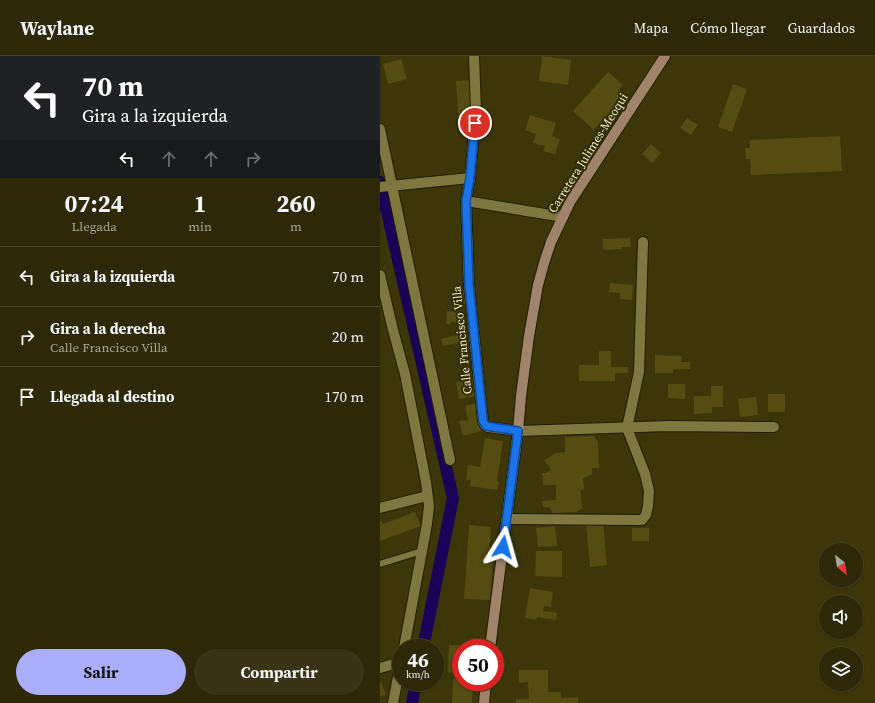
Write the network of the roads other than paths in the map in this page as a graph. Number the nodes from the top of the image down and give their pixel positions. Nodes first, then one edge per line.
1 (474, 56) edge
2 (664, 56) edge
3 (380, 129) edge
4 (470, 178) junction
5 (392, 186) junction
6 (380, 188) edge
7 (466, 201) junction
8 (563, 217) junction
9 (643, 242) dead end
10 (380, 275) edge
11 (774, 427) dead end
12 (627, 428) junction
13 (518, 431) junction
14 (450, 460) dead end
15 (427, 496) junction
16 (380, 508) edge
17 (507, 519) junction
18 (422, 551) junction
19 (380, 564) edge
20 (406, 639) edge
21 (491, 639) edge
22 (392, 665) edge
23 (380, 668) edge
24 (395, 691) edge
25 (485, 691) edge
26 (393, 703) edge
27 (484, 703) edge

1 - 4 street, Calle Francisco Villa
2 - 8 main road, Carretera Julimes-Meoqui
3 - 5 street
4 - 5 street
4 - 7 street, Calle Francisco Villa
5 - 6 street
5 - 14 street
7 - 8 street
7 - 13 street, Calle Francisco Villa
8 - 13 main road, Carretera Julimes-Meoqui
9 - 12 street
10 - 15 street
11 - 12 street
12 - 13 street
12 - 17 street
13 - 17 main road, Carretera Julimes-Meoqui
15 - 16 street
15 - 18 street
17 - 21 main road, Carretera Julimes-Meoqui
18 - 19 lane
18 - 20 street
22 - 23 street
24 - 26 street
25 - 27 main road

